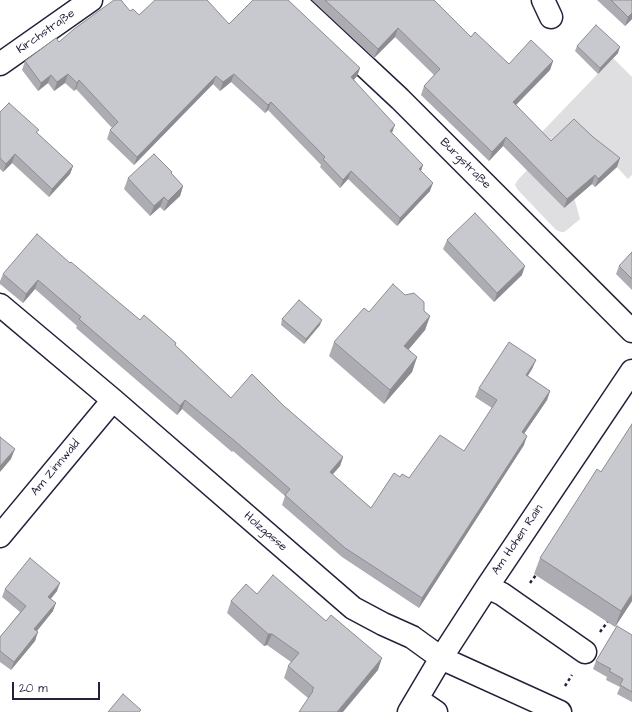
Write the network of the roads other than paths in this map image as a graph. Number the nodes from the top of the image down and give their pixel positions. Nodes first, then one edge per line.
1 (91, 0) edge
2 (294, 0) edge
3 (0, 64) edge
4 (0, 305) edge
5 (632, 331) edge
6 (632, 371) edge
7 (113, 400) junction
8 (0, 536) edge
9 (487, 587) junction
10 (585, 652) dead end
11 (441, 658) junction
12 (413, 706) edge
13 (436, 712) edge
14 (560, 712) edge

1 - 3 street, Kirchstraße
2 - 5 street, Burgstraße
4 - 7 street, Holzgasse
6 - 9 street, Am Hohen Rain
7 - 8 street, Am Zinnwald
7 - 11 street, Holzgasse
9 - 10 street
9 - 11 street, Am Hohen Rain
11 - 12 street, Am Hohen Rain
11 - 14 street, Holzgasse
12 - 13 street

